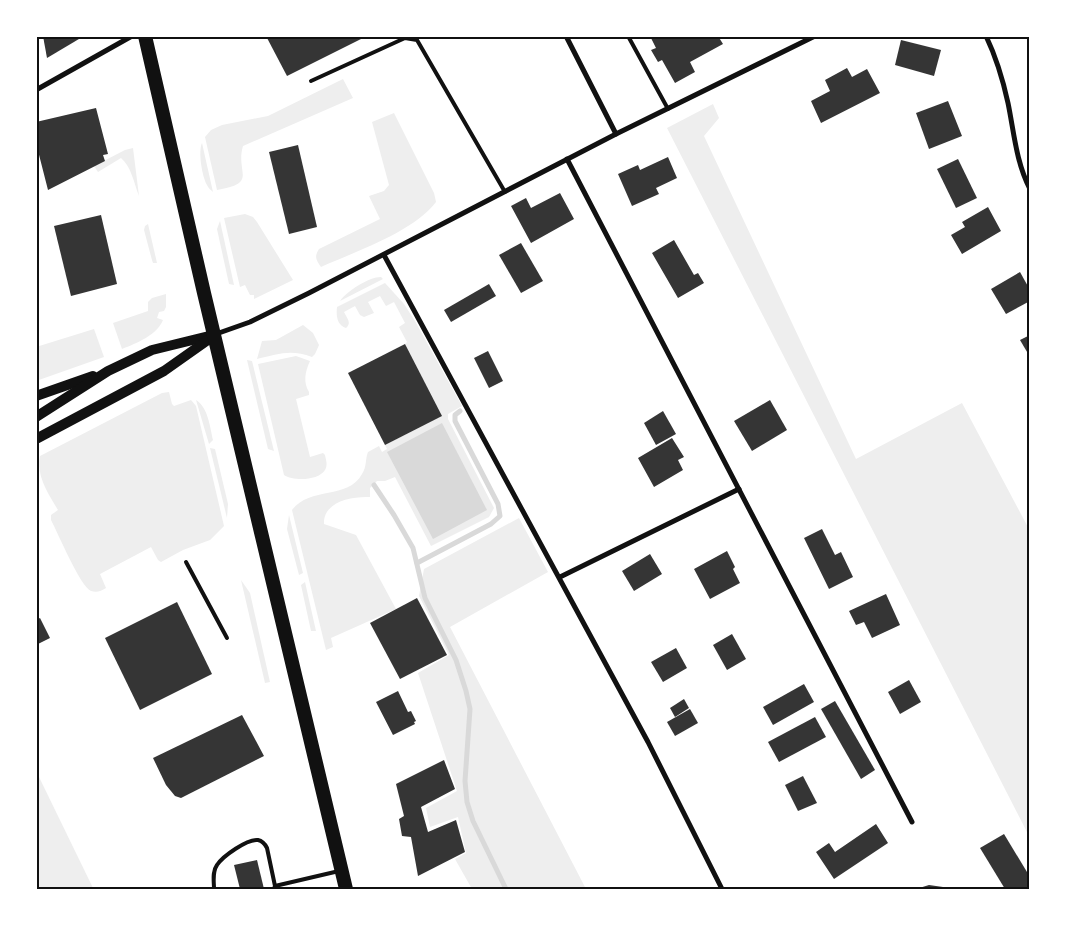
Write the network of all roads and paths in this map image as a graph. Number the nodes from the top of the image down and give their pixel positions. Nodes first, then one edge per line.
1 (132, 36) edge
2 (145, 36) edge
3 (566, 36) edge
4 (628, 36) edge
5 (815, 36) edge
6 (986, 36) edge
7 (311, 81) dead end
8 (36, 90) edge
9 (668, 109) junction
10 (616, 134) junction
11 (568, 159) junction
12 (1030, 189) edge
13 (505, 192) junction
14 (384, 255) junction
15 (215, 335) junction
16 (108, 371) junction
17 (36, 396) edge
18 (36, 417) edge
19 (36, 439) edge
20 (739, 488) junction
21 (186, 562) dead end
22 (560, 577) junction
23 (227, 638) dead end
24 (912, 822) dead end
25 (341, 870) junction
26 (275, 887) edge
27 (214, 889) edge
28 (346, 889) edge
29 (722, 889) edge

1 - 8 street
2 - 15 highway
3 - 10 street
4 - 9 lane
5 - 9 street
6 - 12 street
7 - 13 lane
9 - 10 street
10 - 11 street
11 - 13 street
11 - 20 street
13 - 14 street
14 - 15 street
14 - 22 street
15 - 16 main road
15 - 19 main road
15 - 25 highway
16 - 17 main road
16 - 18 main road
20 - 22 street
20 - 24 street
21 - 23 lane
22 - 29 street
25 - 26 lane
25 - 28 highway
26 - 27 lane

